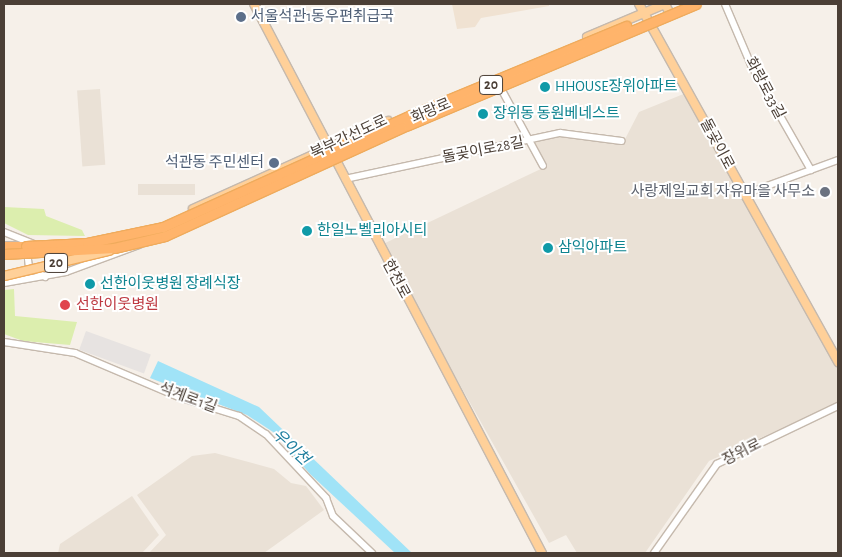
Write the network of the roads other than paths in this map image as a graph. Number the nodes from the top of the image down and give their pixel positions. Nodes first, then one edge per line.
1 (254, 4) edge
2 (639, 4) edge
3 (665, 4) edge
4 (680, 4) edge
5 (689, 4) edge
6 (696, 4) edge
7 (725, 4) edge
8 (644, 12) junction
9 (669, 12) junction
10 (649, 21) junction
11 (498, 82) junction
12 (352, 136) junction
13 (528, 141) junction
14 (622, 141) dead end
15 (358, 145) junction
16 (330, 146) junction
17 (335, 155) junction
18 (838, 160) edge
19 (543, 166) dead end
20 (811, 170) junction
21 (345, 179) junction
22 (745, 194) junction
23 (167, 222) junction
24 (177, 230) junction
25 (4, 232) edge
26 (38, 245) junction
27 (4, 246) edge
28 (106, 250) junction
29 (4, 254) edge
30 (4, 270) edge
31 (4, 276) edge
32 (45, 277) junction
33 (4, 283) edge
34 (4, 342) edge
35 (838, 362) edge
36 (838, 406) edge
37 (372, 553) edge
38 (542, 553) edge
39 (654, 553) edge

1 - 16 main road, 한천로
2 - 8 main road, 돌곶이로
3 - 8 main road, 화랑로 / 20
3 - 9 main road
4 - 27 highway, 북부간선도로, bridge
5 - 9 main road, 화랑로 / 20
6 - 29 highway, 북부간선도로, bridge
7 - 20 street, 화랑로33길
8 - 10 main road, 돌곶이로
8 - 12 main road, 화랑로 / 20
9 - 10 main road, 화랑로 / 20
10 - 11 main road, 화랑로 / 20
10 - 22 main road, 돌곶이로
11 - 13 street
11 - 15 main road, 화랑로 / 20
12 - 15 main road
12 - 16 main road, 화랑로 / 20
13 - 14 street, 돌곶이로28길
13 - 19 street
13 - 21 street, 돌곶이로28길
15 - 17 main road, 화랑로 / 20
16 - 17 main road, 한천로
16 - 23 main road, 화랑로 / 20
17 - 21 main road, 한천로
17 - 24 main road, 화랑로 / 20
18 - 20 street
20 - 22 street
21 - 38 main road, 한천로
22 - 35 main road, 돌곶이로
23 - 26 street, 화랑로
23 - 28 main road, 화랑로 / 20
24 - 28 main road, 화랑로 / 20
24 - 32 street, 화랑로
25 - 26 street, 화랑로
26 - 32 street
28 - 30 main road, 화랑로 / 20, bridge
28 - 31 main road, 화랑로 / 20, bridge
32 - 33 street, 화랑로
34 - 37 street, 석계로1길
36 - 39 street, 장위로

